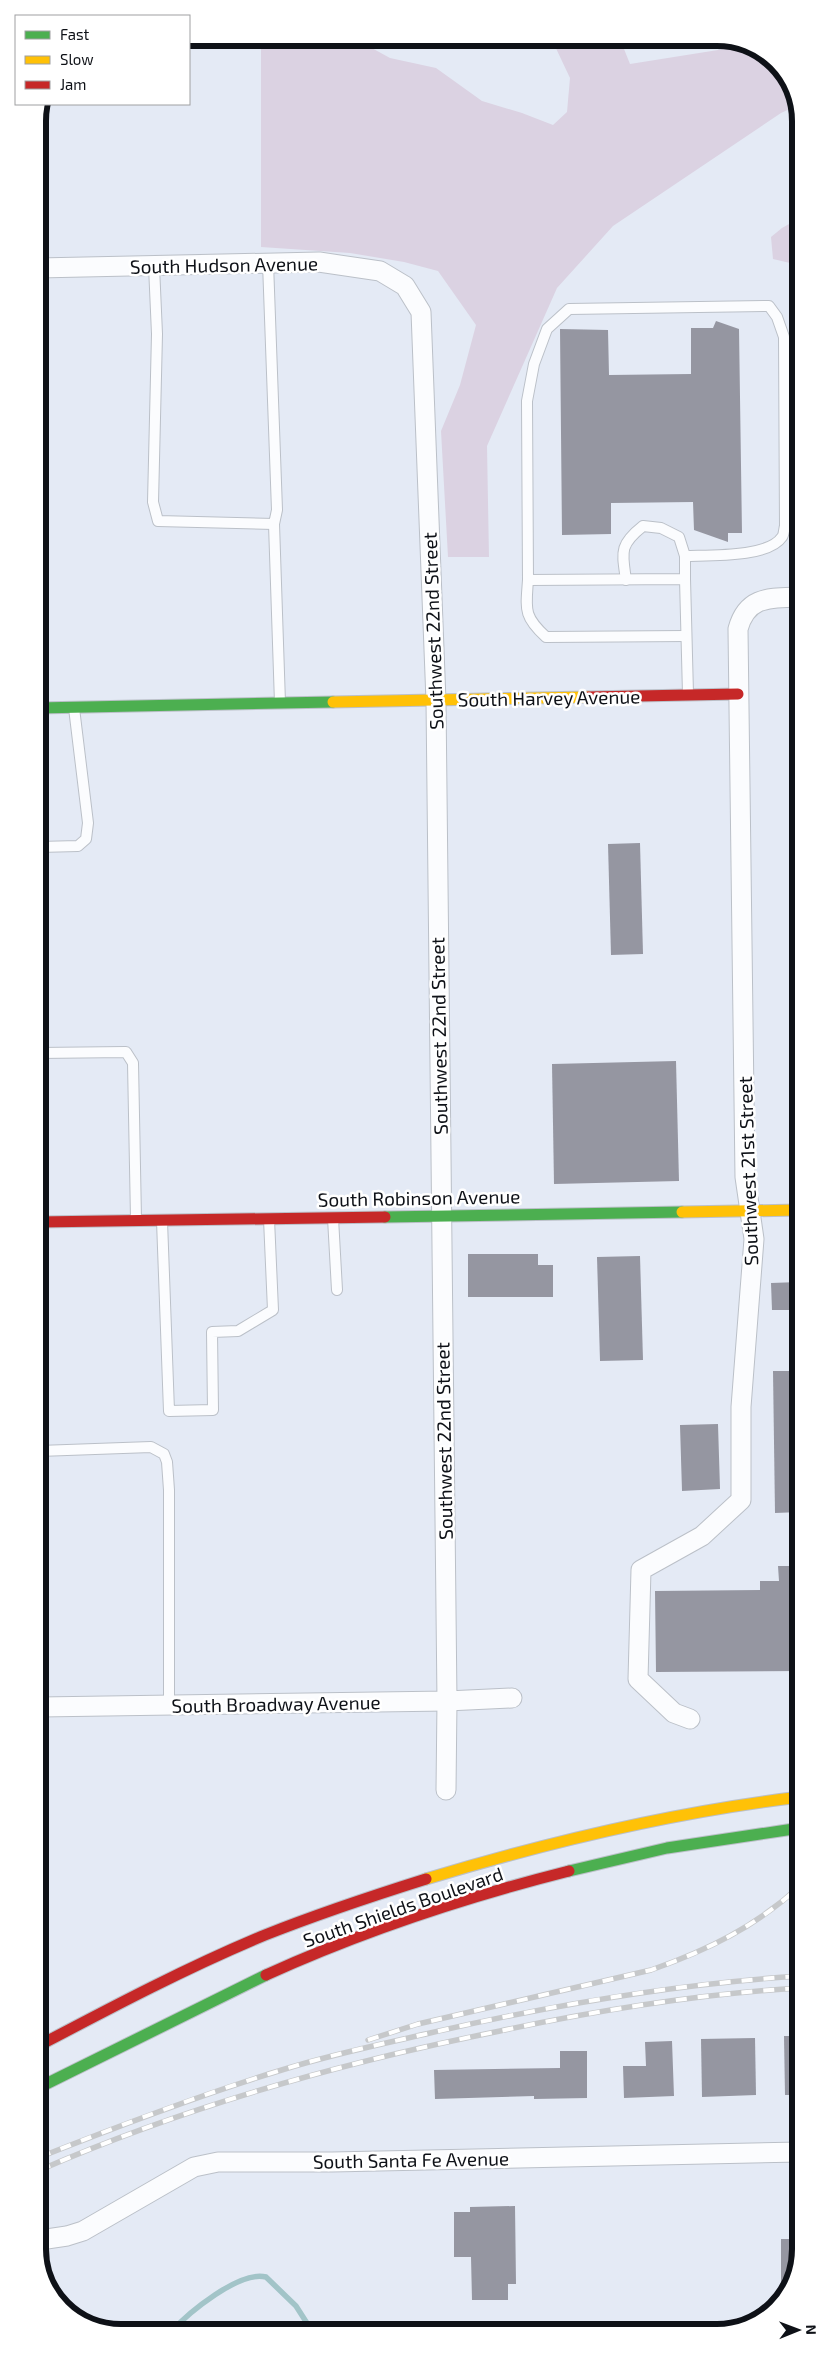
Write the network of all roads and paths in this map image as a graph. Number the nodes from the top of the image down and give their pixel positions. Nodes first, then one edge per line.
1 (268, 263) junction
2 (154, 266) junction
3 (46, 268) edge
4 (405, 286) joint
5 (274, 524) junction
6 (685, 556) junction
7 (685, 579) junction
8 (528, 580) junction
9 (626, 580) junction
10 (792, 598) edge
11 (686, 636) junction
12 (738, 694) junction
13 (688, 695) junction
14 (436, 701) junction
15 (280, 704) junction
16 (74, 707) junction
17 (46, 708) edge
18 (46, 847) edge
19 (46, 1053) edge
20 (792, 1210) edge
21 (750, 1211) junction
22 (441, 1215) junction
23 (333, 1217) junction
24 (268, 1218) junction
25 (136, 1220) junction
26 (162, 1220) junction
27 (46, 1222) edge
28 (337, 1290) dead end
29 (46, 1451) edge
30 (512, 1698) dead end
31 (447, 1702) junction
32 (169, 1705) junction
33 (46, 1707) edge
34 (690, 1719) dead end
35 (446, 1790) dead end
36 (792, 1799) edge
37 (792, 1829) edge
38 (46, 2042) edge
39 (46, 2084) edge
40 (792, 2152) edge
41 (46, 2239) edge

1 - 2 street, South Hudson Avenue
1 - 4 street, South Hudson Avenue
1 - 5 lane
2 - 3 street, South Hudson Avenue
2 - 5 lane
4 - 14 street, Southwest 22nd Street
5 - 15 lane
6 - 7 lane
6 - 8 lane
6 - 9 lane
7 - 9 lane
7 - 11 lane
8 - 9 lane
8 - 11 lane
10 - 12 street
11 - 13 lane
12 - 13 main road, South Harvey Avenue
12 - 21 street, Southwest 21st Street
13 - 14 main road, South Harvey Avenue
14 - 15 main road, South Harvey Avenue
14 - 22 street, Southwest 22nd Street
15 - 16 main road, South Harvey Avenue
16 - 17 main road, South Harvey Avenue
16 - 18 lane
19 - 25 lane
20 - 21 main road, South Robinson Avenue
21 - 22 main road, South Robinson Avenue
21 - 34 street, Southwest 21st Street
22 - 23 main road, South Robinson Avenue
22 - 31 street, Southwest 22nd Street
23 - 24 main road, South Robinson Avenue
23 - 28 lane
24 - 26 main road, South Robinson Avenue
24 - 26 lane
25 - 26 main road, South Robinson Avenue
25 - 27 main road, South Robinson Avenue
29 - 32 lane
30 - 31 street, South Broadway Avenue
31 - 32 street, South Broadway Avenue
31 - 35 street, Southwest 22nd Street
32 - 33 street, South Broadway Avenue
36 - 38 main road, South Shields Boulevard
37 - 39 main road, South Shields Boulevard
40 - 41 street, South Santa Fe Avenue

